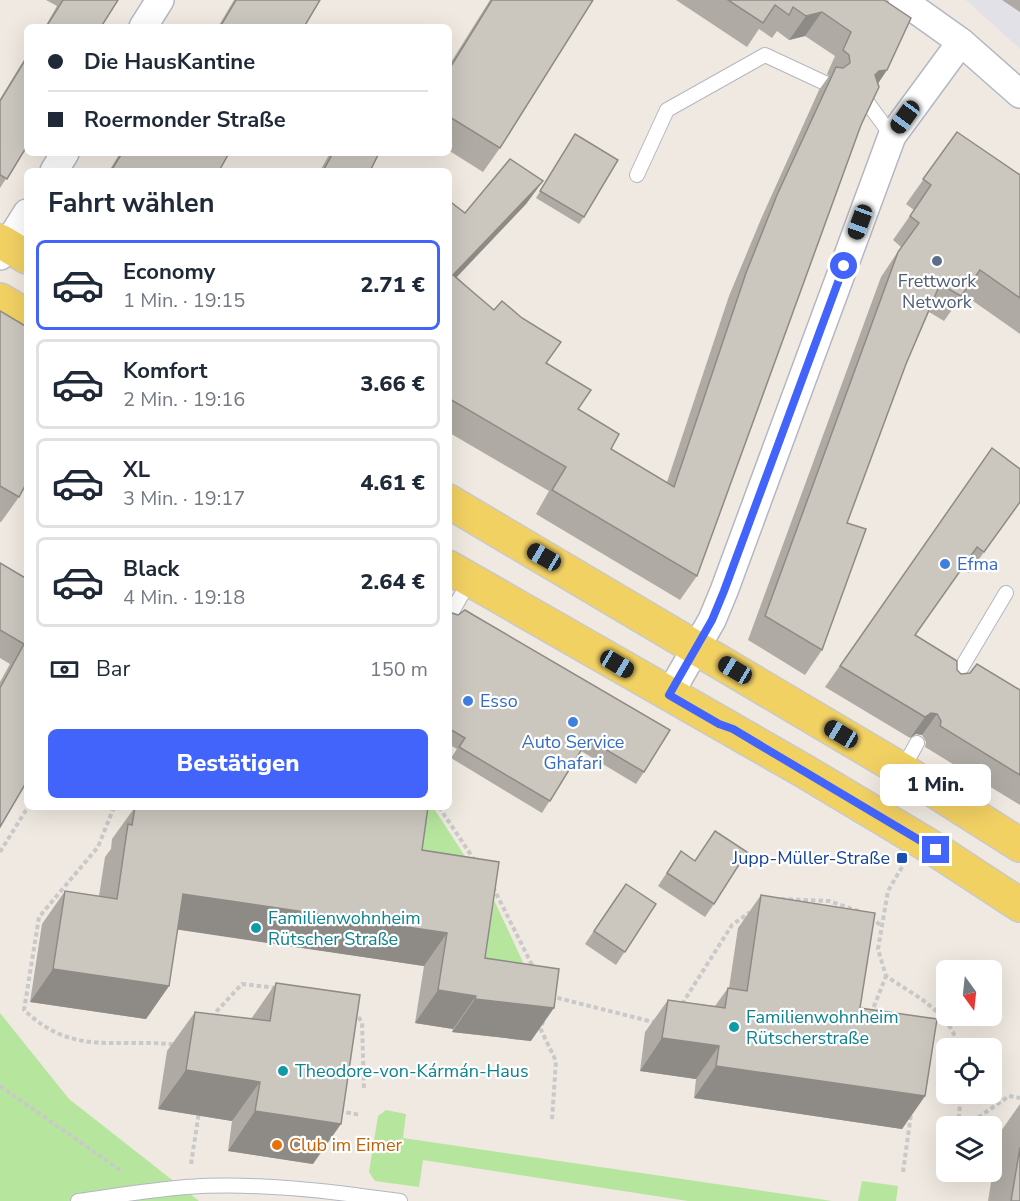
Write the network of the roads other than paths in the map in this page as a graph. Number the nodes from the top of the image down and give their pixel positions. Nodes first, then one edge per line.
1 (160, 0) edge
2 (902, 0) edge
3 (145, 24) edge
4 (961, 42) junction
5 (825, 83) dead end
6 (1020, 94) edge
7 (867, 102) edge
8 (891, 136) junction
9 (637, 175) dead end
10 (24, 219) edge
11 (9, 250) edge
12 (0, 300) edge
13 (24, 314) edge
14 (452, 503) edge
15 (459, 574) edge
16 (1006, 594) dead end
17 (452, 604) edge
18 (697, 647) junction
19 (950, 687) edge
20 (669, 695) junction
21 (1020, 845) edge
22 (1020, 905) edge
23 (78, 1201) edge
24 (400, 1201) edge

1 - 3 street
2 - 4 street
4 - 6 street
4 - 8 street
5 - 9 lane
7 - 8 lane
8 - 18 street
10 - 11 street
12 - 13 main road
14 - 18 main road
15 - 17 lane
15 - 20 main road
16 - 19 lane
18 - 20 street
18 - 21 main road
20 - 22 main road
23 - 24 lane

